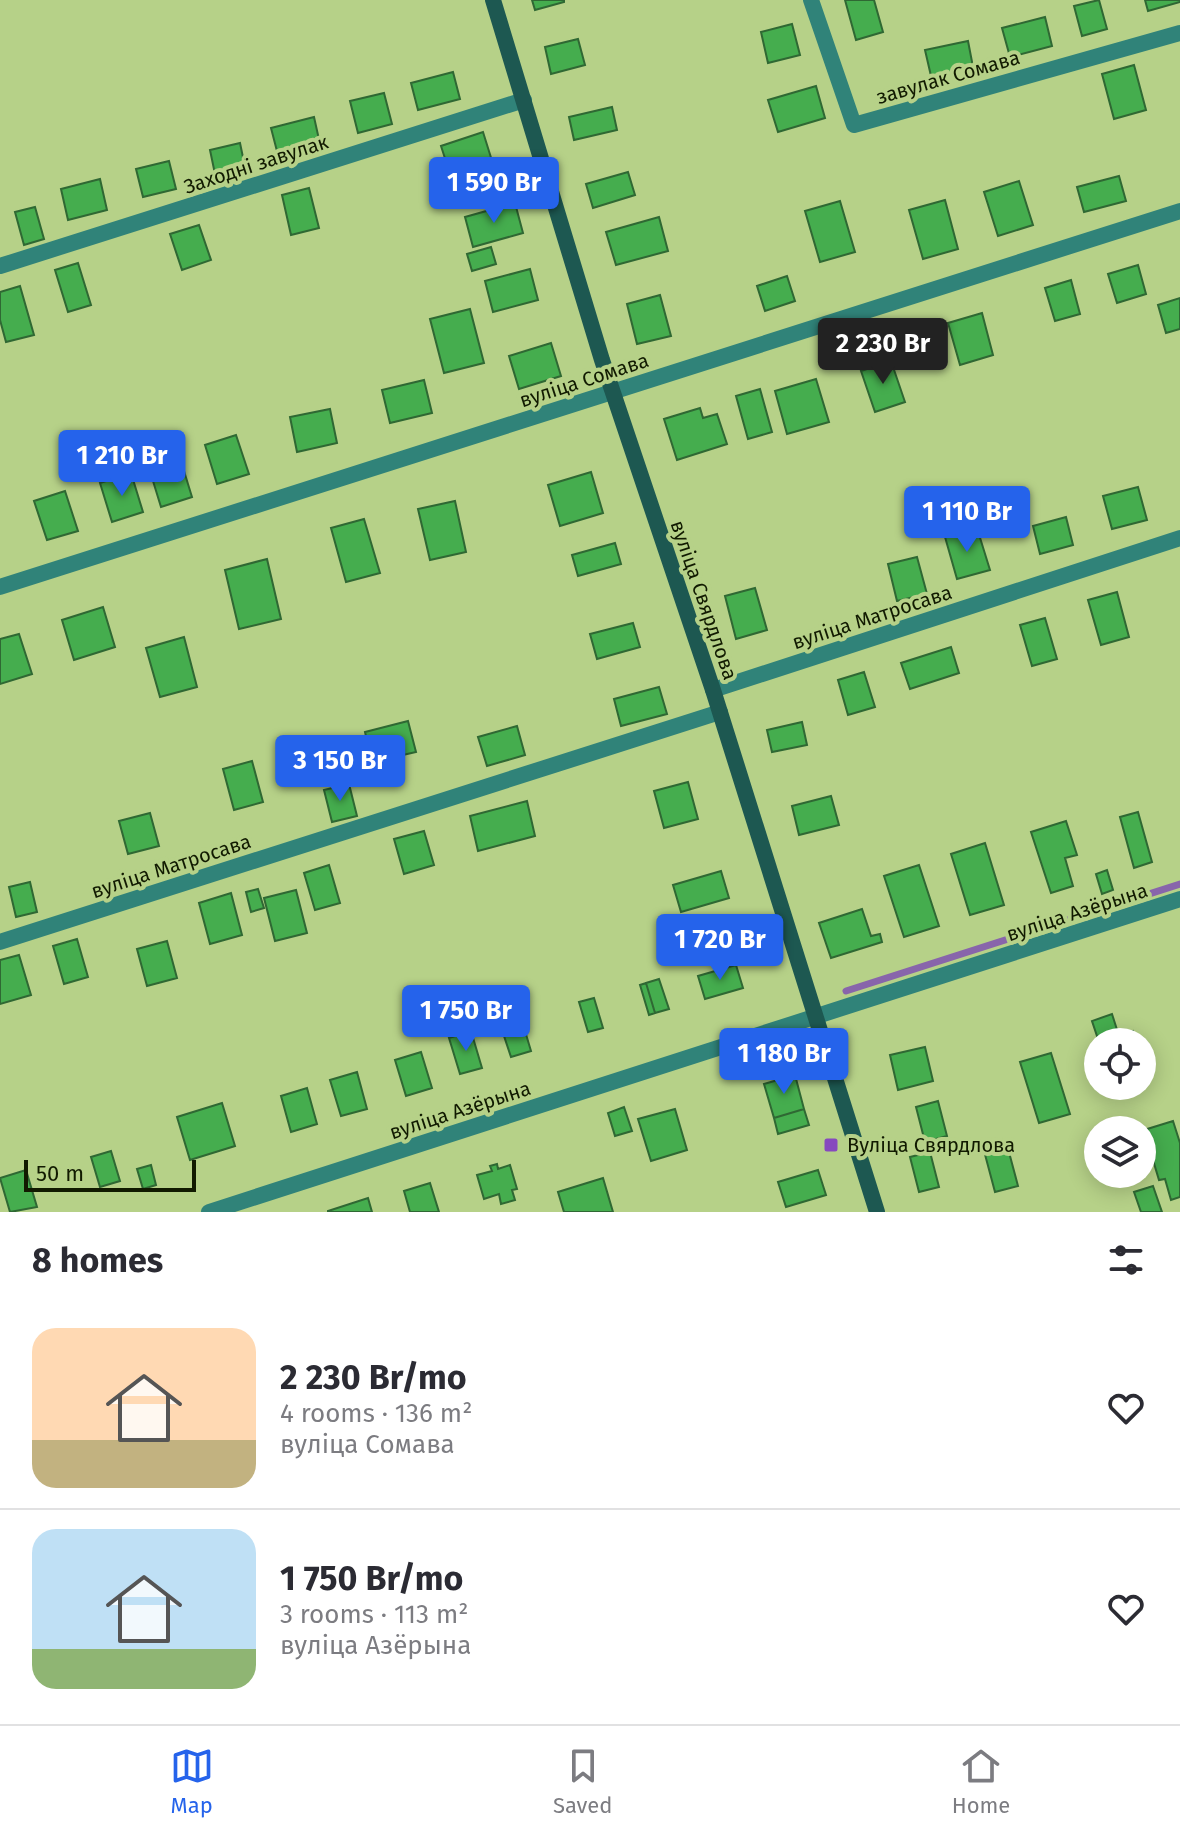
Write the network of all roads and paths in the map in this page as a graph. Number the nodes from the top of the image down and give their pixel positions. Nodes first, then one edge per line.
1 (493, 0) edge
2 (811, 0) edge
3 (1180, 33) edge
4 (524, 100) junction
5 (1180, 211) edge
6 (0, 266) edge
7 (613, 392) junction
8 (1180, 538) edge
9 (0, 587) edge
10 (713, 690) junction
11 (720, 712) junction
12 (1180, 899) edge
13 (0, 942) edge
14 (815, 1017) junction
15 (209, 1212) edge
16 (877, 1212) edge

1 - 4 main road, вуліца Свярдлова
2 - 3 street, завулак Сомава
4 - 6 street, Заходні завулак
4 - 7 main road, вуліца Свярдлова
5 - 7 street, вуліца Сомава
7 - 9 street, вуліца Сомава
7 - 10 main road, вуліца Свярдлова
8 - 10 street, вуліца Матросава
10 - 11 main road, вуліца Свярдлова
11 - 13 street, вуліца Матросава
11 - 14 main road, вуліца Свярдлова
12 - 14 street, вуліца Азёрына
14 - 15 street, вуліца Азёрына
14 - 16 main road, вуліца Свярдлова

